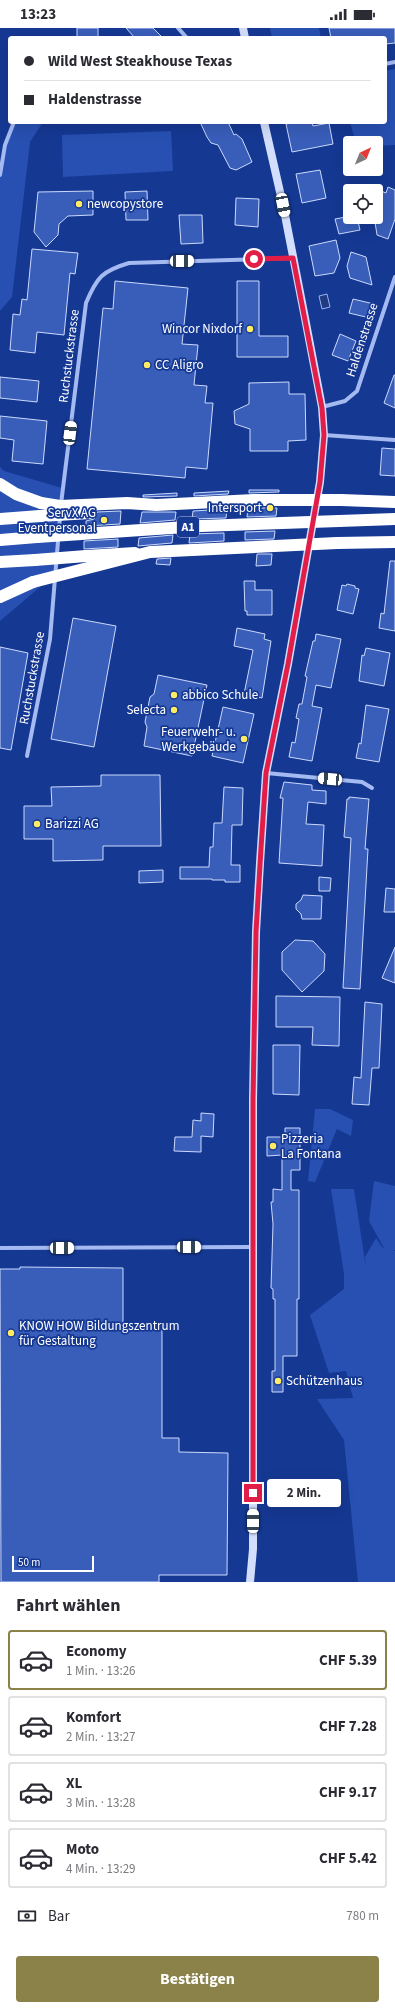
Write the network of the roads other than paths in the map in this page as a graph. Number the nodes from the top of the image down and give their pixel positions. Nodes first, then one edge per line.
1 (178, 28) edge
2 (185, 36) edge
3 (13, 124) edge
4 (264, 124) edge
5 (0, 175) edge
6 (293, 258) junction
7 (395, 277) edge
8 (322, 408) junction
9 (324, 435) junction
10 (395, 440) edge
11 (0, 484) edge
12 (395, 502) edge
13 (156, 505) junction
14 (0, 519) edge
15 (395, 519) edge
16 (0, 540) edge
17 (395, 542) edge
18 (150, 552) junction
19 (0, 562) edge
20 (0, 597) edge
21 (27, 756) dead end
22 (266, 773) junction
23 (372, 788) dead end
24 (253, 1247) junction
25 (0, 1248) edge
26 (250, 1582) edge

1 - 2 street
3 - 5 street
4 - 6 street
6 - 8 street
6 - 21 street, Ruchstuckstrasse
7 - 8 street, Haldenstrasse
8 - 9 street
9 - 10 street
9 - 22 street
11 - 13 highway, bridge
12 - 13 highway, bridge
13 - 14 highway, bridge
15 - 16 highway, A1, bridge
17 - 18 highway, A1, bridge
18 - 19 highway, A1, bridge
18 - 20 highway, bridge
22 - 23 street
22 - 24 street
24 - 25 street
24 - 26 street

